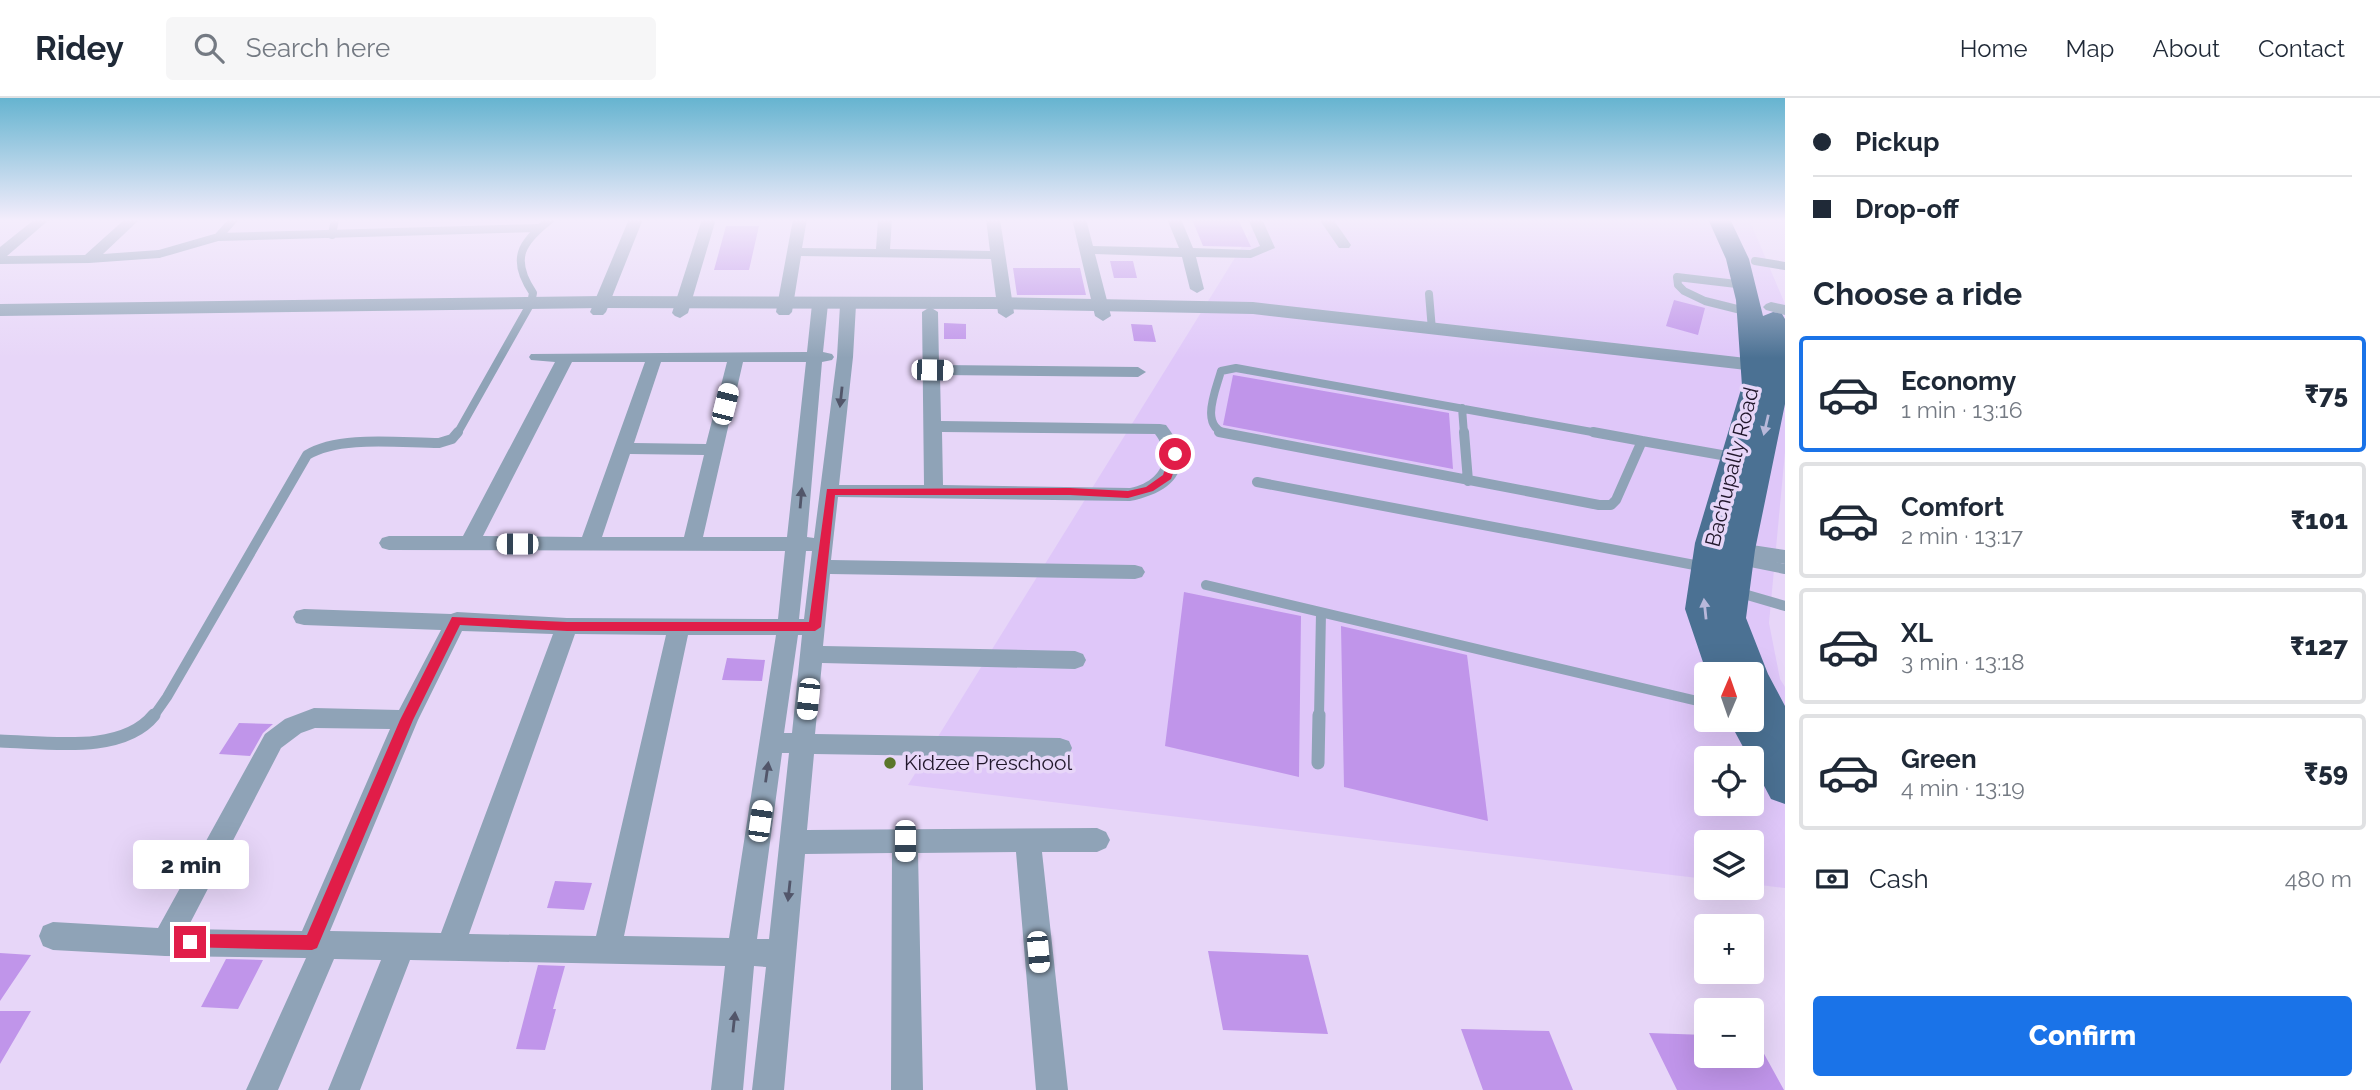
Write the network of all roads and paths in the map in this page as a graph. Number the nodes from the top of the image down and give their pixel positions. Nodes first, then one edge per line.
1 (519, 265) edge
2 (617, 265) edge
3 (694, 265) edge
4 (792, 265) edge
5 (993, 265) edge
6 (1091, 265) edge
7 (1191, 265) edge
8 (1745, 265) edge
9 (1748, 265) edge
10 (1785, 266) edge
11 (1750, 273) junction
12 (1197, 289) dead end
13 (1429, 294) dead end
14 (528, 307) junction
15 (600, 307) junction
16 (681, 308) junction
17 (784, 308) junction
18 (819, 308) junction
19 (999, 308) junction
20 (848, 309) junction
21 (0, 310) edge
22 (1769, 310) edge
23 (1102, 311) junction
24 (930, 312) junction
25 (1283, 314) joint
26 (0, 318) edge
27 (1432, 330) junction
28 (814, 356) junction
29 (537, 357) dead end
30 (566, 357) junction
31 (845, 357) junction
32 (653, 358) junction
33 (736, 358) junction
34 (1755, 365) junction
35 (932, 370) junction
36 (1138, 372) dead end
37 (1462, 408) junction
38 (933, 426) junction
39 (1642, 440) junction
40 (622, 448) junction
41 (714, 450) junction
42 (1734, 457) junction
43 (1468, 481) junction
44 (1257, 482) dead end
45 (830, 491) junction
46 (934, 491) junction
47 (389, 543) dead end
48 (692, 543) junction
49 (469, 544) junction
50 (797, 544) junction
51 (823, 544) junction
52 (589, 545) junction
53 (1739, 555) junction
54 (1785, 557) edge
55 (820, 567) junction
56 (1708, 567) junction
57 (1785, 569) edge
58 (1135, 572) dead end
59 (1206, 585) dead end
60 (1733, 591) junction
61 (1785, 606) edge
62 (1321, 613) junction
63 (303, 617) dead end
64 (457, 620) junction
65 (567, 626) junction
66 (679, 626) junction
67 (788, 626) junction
68 (815, 627) junction
69 (812, 654) junction
70 (1075, 660) dead end
71 (1721, 662) edge
72 (1745, 662) edge
73 (1694, 700) edge
74 (1764, 706) edge
75 (1764, 717) edge
76 (406, 720) junction
77 (0, 741) edge
78 (1785, 741) edge
79 (771, 743) junction
80 (803, 744) junction
81 (1060, 748) dead end
82 (1318, 763) dead end
83 (1785, 787) edge
84 (905, 841) junction
85 (1097, 841) dead end
86 (794, 842) junction
87 (1028, 842) junction
88 (53, 936) dead end
89 (165, 942) junction
90 (319, 943) junction
91 (401, 946) junction
92 (450, 947) junction
93 (607, 950) junction
94 (741, 952) junction
95 (783, 953) junction
96 (262, 1090) edge
97 (344, 1090) edge
98 (727, 1090) edge
99 (768, 1090) edge
100 (906, 1090) edge
101 (1052, 1090) edge

1 - 14 lane
2 - 15 street
3 - 16 street
4 - 17 street
5 - 19 street
6 - 23 street
7 - 12 street
8 - 11 main road, Bachupally Road
9 - 11 main road, Bachupally Road
10 - 11 lane
11 - 22 main road, Bachupally Road
11 - 22 lane
13 - 27 lane
14 - 15 street
14 - 21 street
14 - 26 street
14 - 77 lane
15 - 16 street
16 - 17 street
17 - 18 street
18 - 20 street
18 - 28 street
19 - 20 street
19 - 23 street
19 - 24 street
20 - 24 street
20 - 31 street
22 - 34 main road, Bachupally Road
22 -> 53 main road, Bachupally Road
23 - 25 street
24 - 35 street
25 - 27 street
27 - 34 street
28 - 31 street
28 - 33 street
50 -> 28 street
29 - 30 street
30 - 32 street
30 - 49 street
31 -> 45 street
32 - 33 street
32 - 40 street
33 - 41 street
34 - 42 main road, Bachupally Road
35 - 36 street
35 - 38 street
37 - 39 lane
37 - 43 lane
37 - 43 lane
38 - 46 street
38 - 46 street
39 - 42 lane
39 - 43 lane
40 - 41 street
40 - 52 street
41 - 48 street
42 - 56 main road, Bachupally Road
44 - 56 lane
45 - 46 street
45 - 51 street
47 - 49 street
48 - 50 street
48 - 52 street
49 - 52 street
50 - 51 street
50 - 67 street
51 - 55 street
53 - 54 street
53 - 57 lane
53 - 60 main road, Bachupally Road
55 - 58 street
55 - 68 street
71 -> 56 main road, Bachupally Road
59 - 62 lane
60 - 61 lane
60 - 72 main road, Bachupally Road
62 - 73 lane
62 - 82 lane
63 - 64 street
64 - 65 street
64 - 76 street
65 - 66 street
65 - 92 street
66 - 67 street
66 - 93 street
67 - 68 street
67 - 79 street
68 - 69 street
69 - 70 street
69 - 80 street
74 - 78 main road, Bachupally Road
75 - 83 main road, Bachupally Road
76 - 89 street
76 - 90 street
79 - 80 street
94 -> 79 street
80 - 81 street
80 - 86 street
84 - 86 street
84 - 87 street
84 - 100 street
85 - 87 street
86 -> 95 street
87 - 101 street
88 - 89 street
89 - 90 street
90 - 91 street
90 - 96 street
91 - 92 street
91 - 97 street
92 - 93 street
93 - 94 street
94 - 95 street
98 -> 94 street
95 - 99 street

